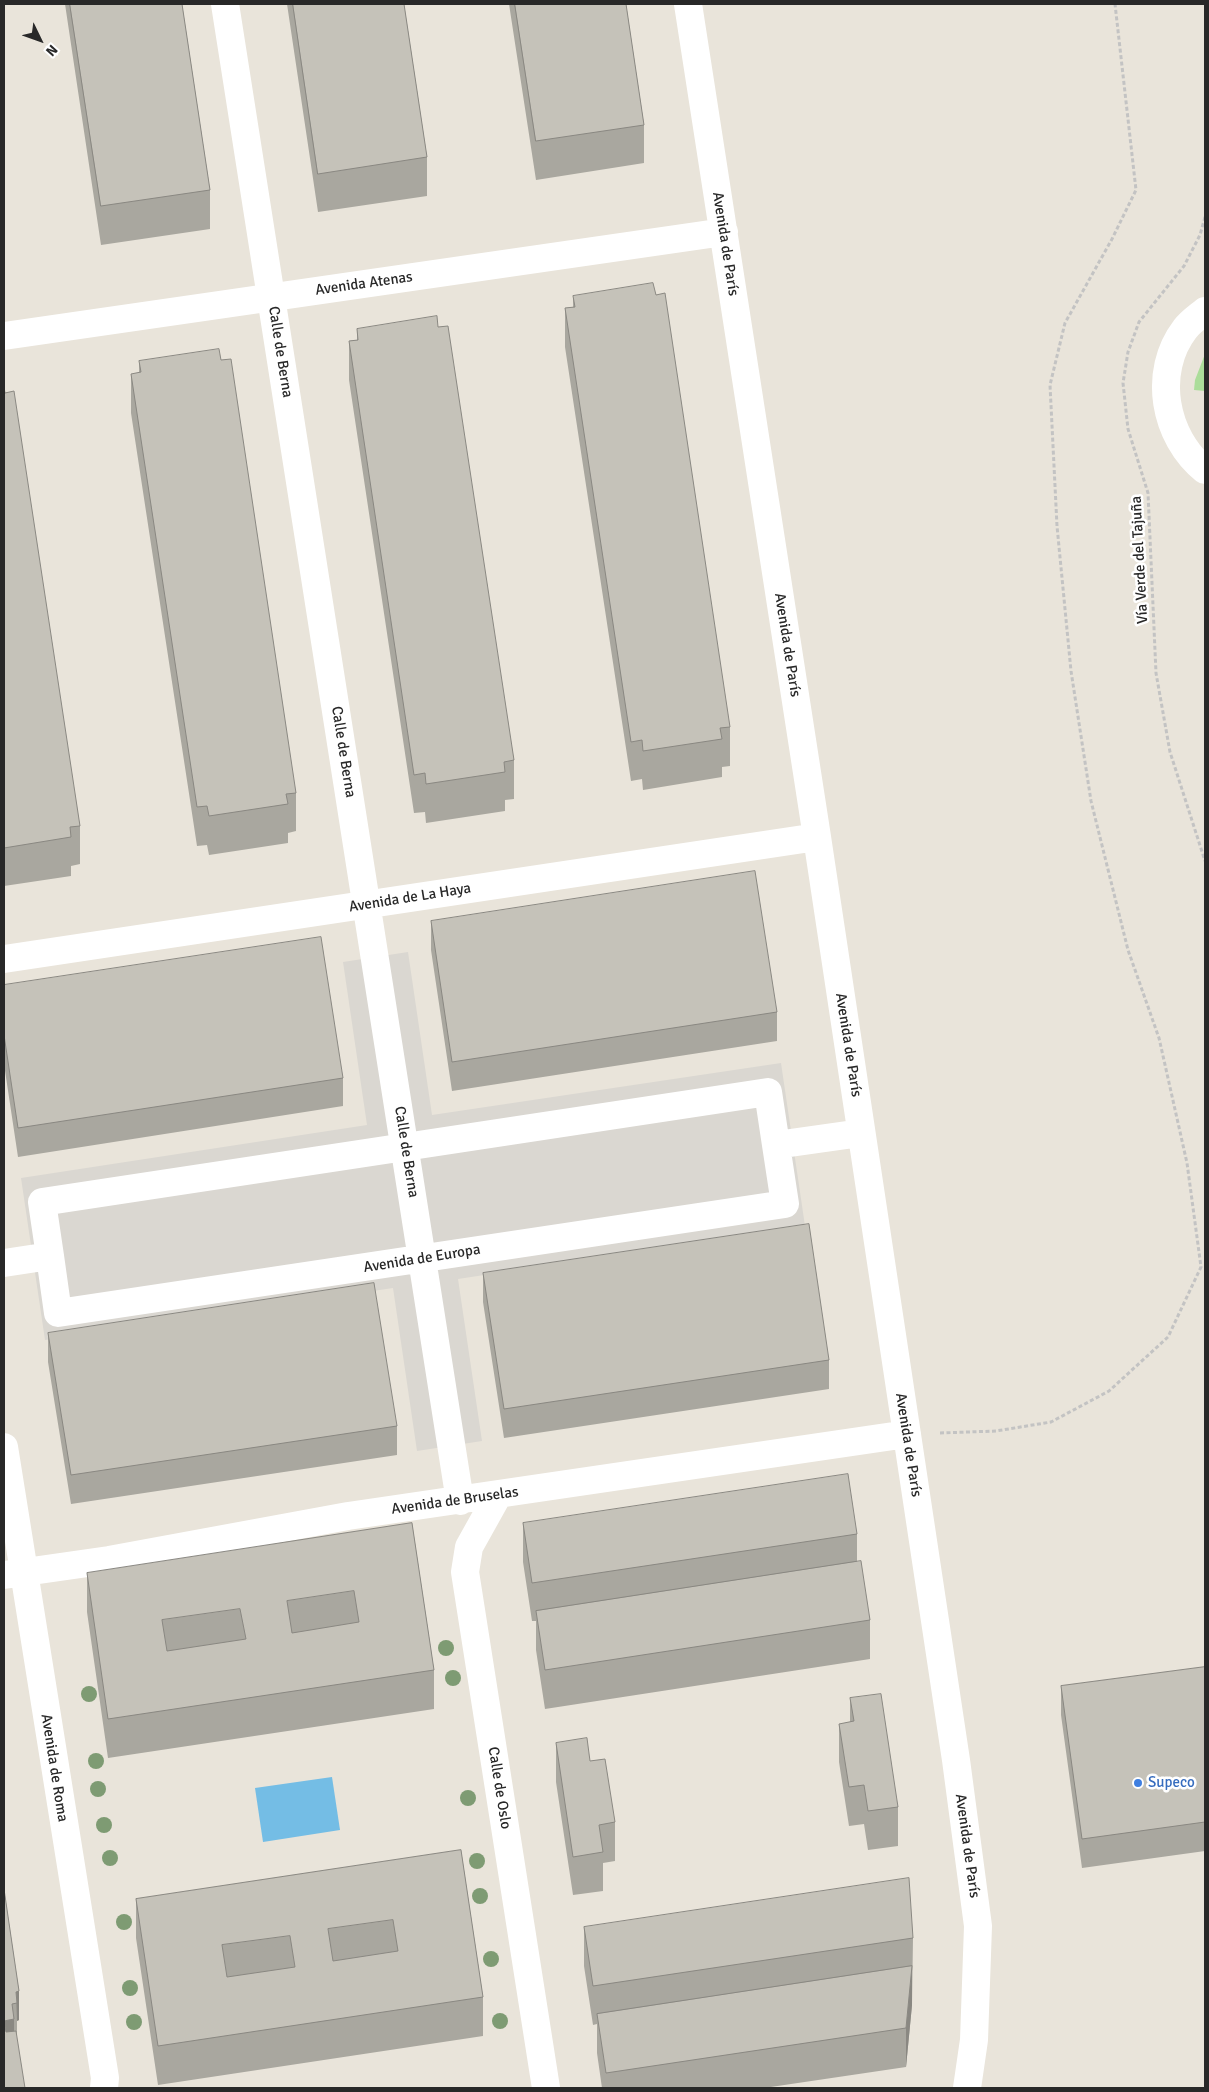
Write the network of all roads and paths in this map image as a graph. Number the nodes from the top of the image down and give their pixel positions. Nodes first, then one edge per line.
1 (225, 4) edge
2 (688, 4) edge
3 (1115, 4) edge
4 (1205, 217) edge
5 (724, 232) junction
6 (271, 297) junction
7 (1205, 311) edge
8 (4, 336) edge
9 (1205, 470) edge
10 (817, 837) junction
11 (1205, 862) edge
12 (368, 904) junction
13 (4, 959) edge
14 (861, 1133) junction
15 (405, 1146) junction
16 (776, 1146) junction
17 (50, 1256) junction
18 (422, 1259) junction
19 (4, 1263) edge
20 (907, 1434) junction
21 (4, 1447) edge
22 (498, 1495) junction
23 (460, 1501) junction
24 (13, 1574) edge
25 (104, 2088) edge
26 (546, 2088) edge
27 (967, 2088) edge

1 - 6 street, Calle de Berna
2 - 5 street, Avenida de París
3 - 20 path
4 - 11 path, Vía Verde del Tajuña
5 - 6 street, Avenida Atenas
5 - 10 street, Avenida de París
6 - 8 street, Avenida Atenas
6 - 12 street, Calle de Berna
7 - 9 street
10 - 12 street, Avenida de La Haya
10 - 14 street, Avenida de París
12 - 13 street, Avenida de La Haya
12 - 15 street, Calle de Berna
14 - 16 street
14 - 20 street, Avenida de París
15 - 16 street, Avenida de Europa
15 - 17 street, Avenida de Europa
15 - 18 street, Calle de Berna
16 - 18 street, Avenida de Europa
17 - 18 street, Avenida de Europa
17 - 19 street
18 - 23 street, Calle de Berna
20 - 22 street, Avenida de Bruselas
20 - 27 street, Avenida de París
21 - 24 street, Avenida de Roma
22 - 23 street, Avenida de Bruselas
22 - 26 street, Calle de Oslo
23 - 24 street, Avenida de Bruselas
24 - 25 street, Avenida de Roma

